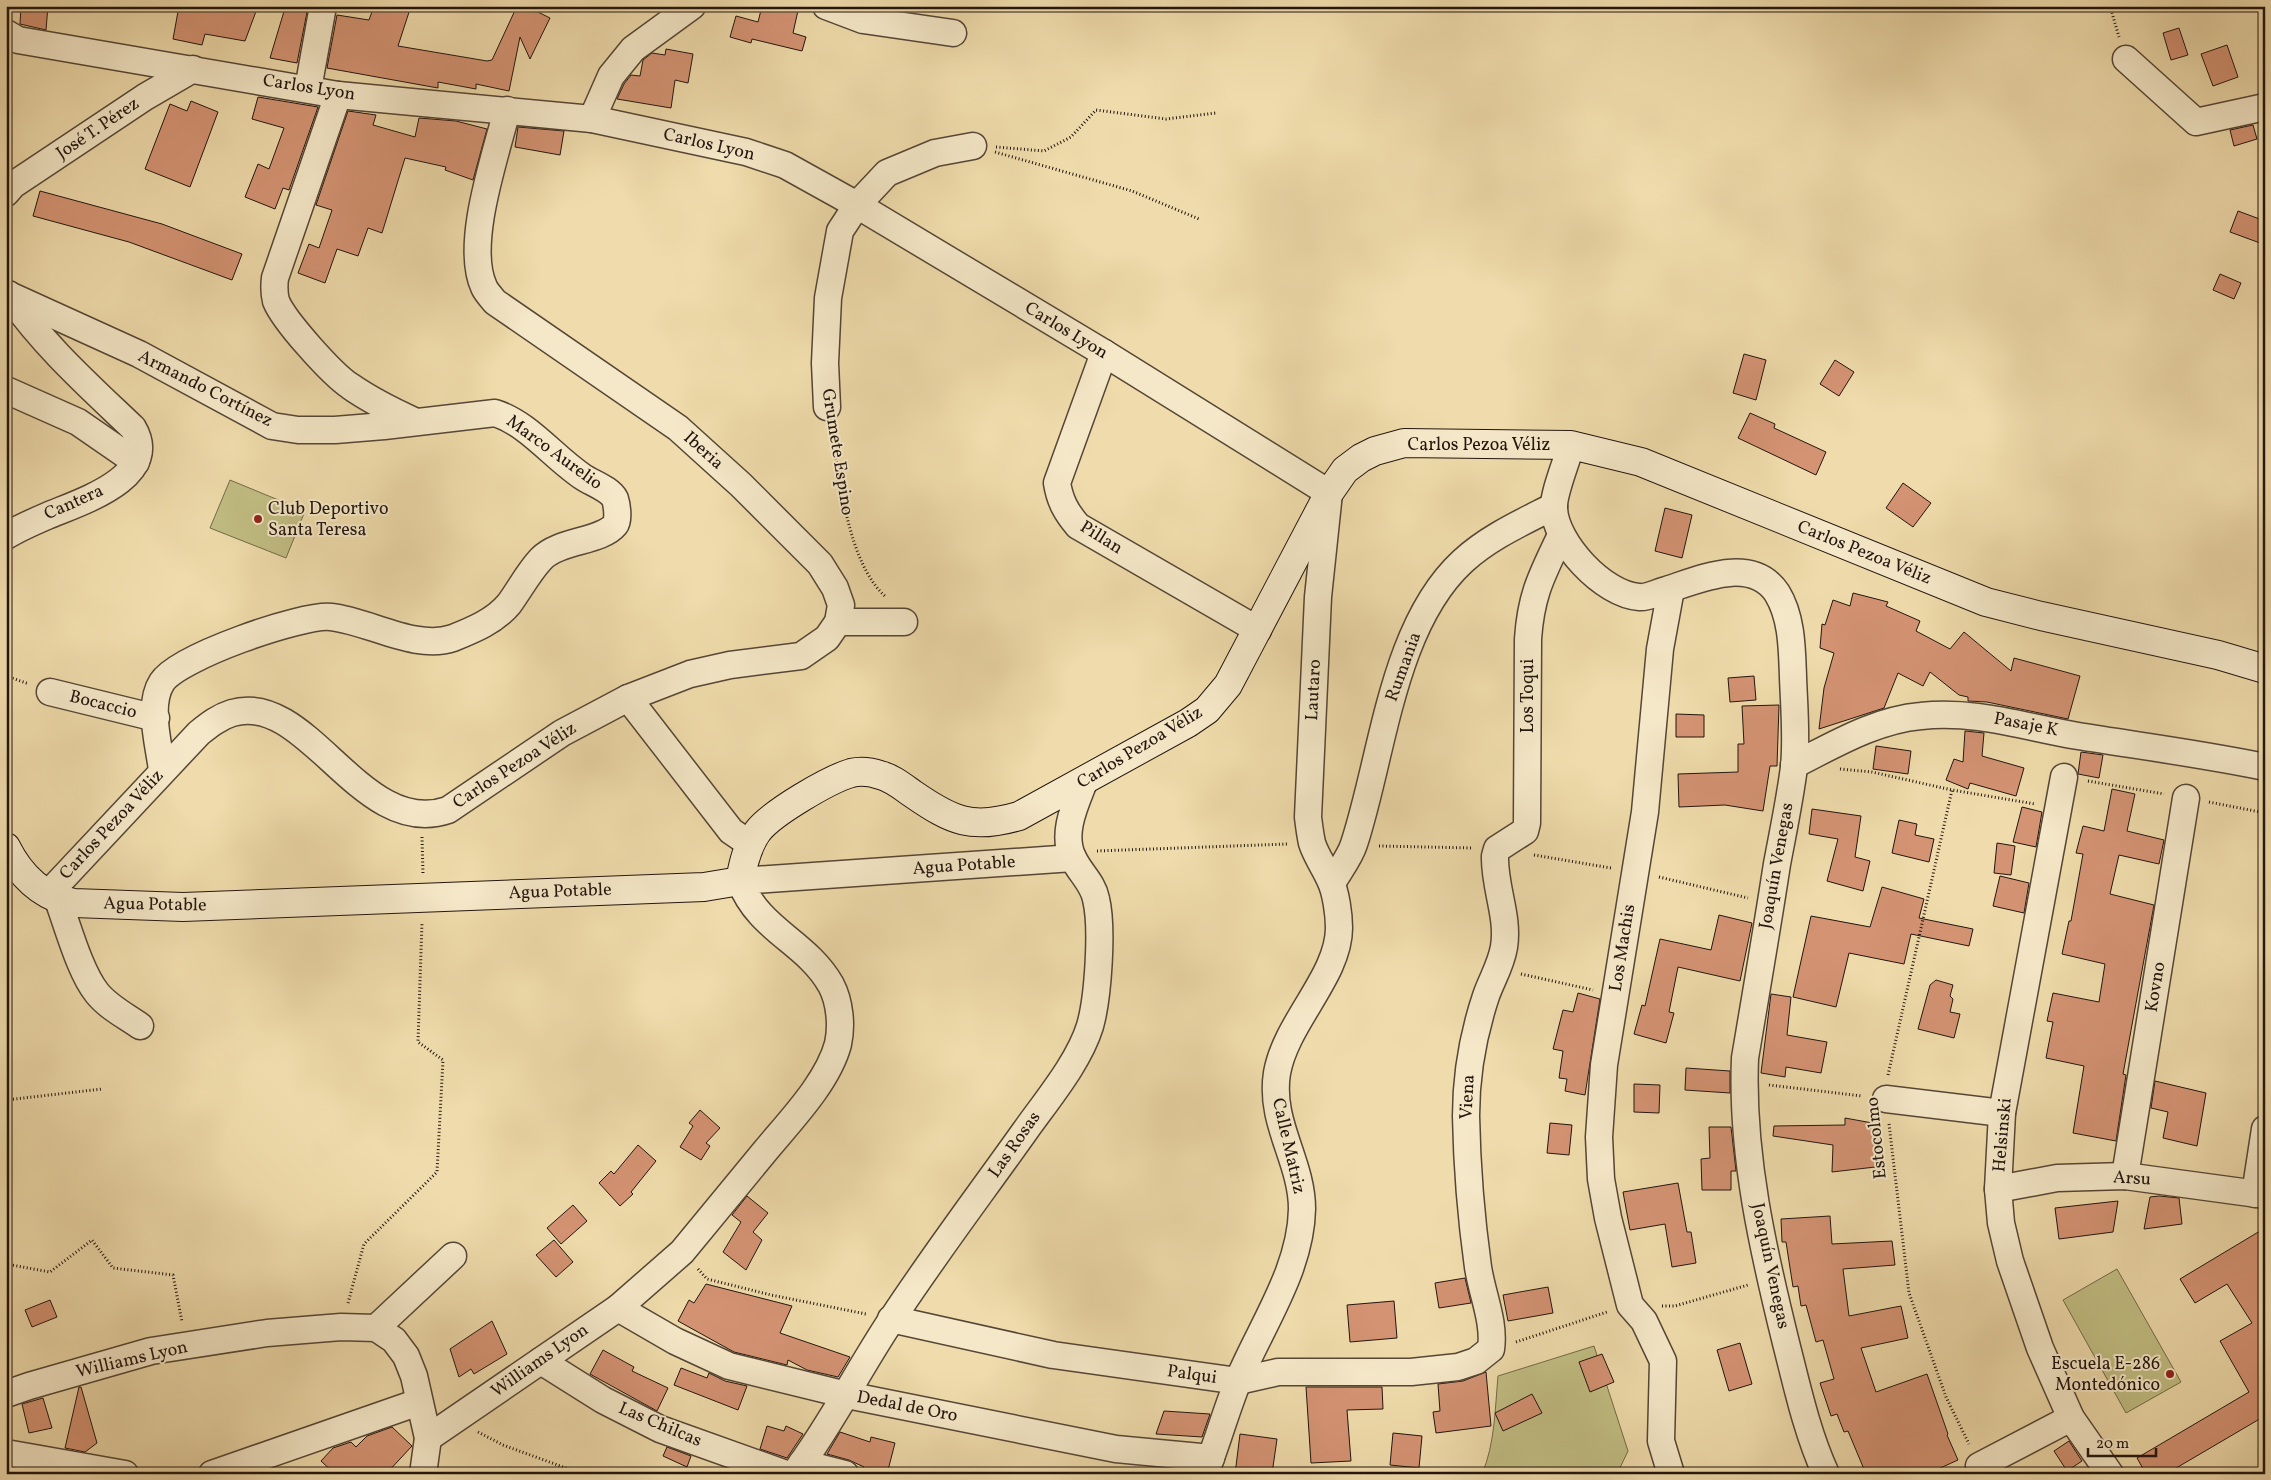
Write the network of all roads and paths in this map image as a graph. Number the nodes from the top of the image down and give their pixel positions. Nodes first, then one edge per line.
1 (323, 6) edge
2 (692, 6) edge
3 (826, 6) edge
4 (2110, 6) edge
5 (6, 33) edge
6 (953, 33) dead end
7 (2126, 59) joint
8 (193, 69) junction
9 (308, 89) junction
10 (338, 95) junction
11 (2265, 107) edge
12 (507, 110) junction
13 (1216, 113) dead end
14 (592, 119) junction
15 (973, 146) junction
16 (6, 193) edge
17 (857, 205) junction
18 (1199, 219) dead end
19 (7, 293) edge
20 (1104, 353) junction
21 (6, 390) edge
22 (827, 407) joint
23 (414, 421) junction
24 (1571, 445) junction
25 (136, 462) junction
26 (1329, 493) junction
27 (1554, 506) junction
28 (1561, 535) junction
29 (6, 536) edge
30 (1671, 588) junction
31 (838, 622) junction
32 (904, 622) joint
33 (1258, 630) junction
34 (2265, 669) edge
35 (50, 692) dead end
36 (628, 698) junction
37 (156, 718) junction
38 (1794, 765) junction
39 (2265, 767) edge
40 (1833, 768) dead end
41 (162, 770) junction
42 (2064, 777) dead end
43 (1084, 782) junction
44 (1952, 790) junction
45 (2186, 798) dead end
46 (2058, 808) junction
47 (422, 815) junction
48 (1312, 843) junction
49 (750, 844) junction
50 (1354, 846) junction
51 (6, 847) edge
52 (1497, 849) junction
53 (1073, 858) junction
54 (740, 881) junction
55 (1332, 883) junction
56 (423, 896) junction
57 (53, 897) junction
58 (1499, 969) junction
59 (1616, 994) junction
60 (140, 1026) dead end
61 (1744, 1082) junction
62 (102, 1089) dead end
63 (1886, 1099) junction
64 (6, 1100) edge
65 (2002, 1113) junction
66 (2265, 1129) edge
67 (2125, 1176) junction
68 (1998, 1190) junction
69 (2260, 1194) edge
70 (682, 1252) junction
71 (453, 1256) dead end
72 (6, 1264) edge
73 (618, 1308) junction
74 (891, 1319) junction
75 (341, 1327) junction
76 (376, 1328) junction
77 (186, 1346) junction
78 (1491, 1350) joint
79 (541, 1361) junction
80 (1238, 1381) junction
81 (6, 1394) edge
82 (847, 1395) junction
83 (419, 1402) junction
84 (462, 1415) junction
85 (2072, 1418) junction
86 (428, 1438) junction
87 (6, 1453) edge
88 (1208, 1466) edge
89 (1979, 1466) joint
90 (794, 1470) edge
91 (124, 1474) edge
92 (212, 1474) edge
93 (424, 1474) edge
94 (582, 1474) edge
95 (845, 1474) edge
96 (1671, 1474) edge
97 (1826, 1474) edge
98 (2110, 1474) edge

1 - 9 street
2 - 14 street
3 - 6 street
4 - 7 path
5 - 8 street, Carlos Lyon
7 - 11 street
8 - 9 street, Carlos Lyon
8 - 16 street, José T. Pérez
9 - 10 street, Carlos Lyon
10 - 12 street, Carlos Lyon
10 - 23 street
12 - 14 street, Carlos Lyon
12 - 31 street, Iberia
13 - 15 path
14 - 17 street, Carlos Lyon
15 - 17 street, Grumete Espino
15 - 18 path
17 - 20 street, Carlos Lyon
17 - 22 street, Grumete Espino
19 - 23 street, Armando Cortínez
19 - 25 street
20 - 26 street, Carlos Lyon
20 - 33 street, Pillan
21 - 25 street
22 - 32 path, Grumete Espino
23 - 37 street, Marco Aurelio
24 - 26 main road, Carlos Pezoa Véliz
24 - 27 street, Joaquín Venegas
24 - 34 main road, Carlos Pezoa Véliz
25 - 29 street, Cantera
26 - 33 main road, Carlos Pezoa Véliz
26 - 48 street, Lautaro
27 - 28 street, Joaquín Venegas
27 - 50 street, Rumania
28 - 30 street, Joaquín Venegas
28 - 52 street, Los Toqui
30 - 38 street, Joaquín Venegas
30 - 59 street, Los Machis
31 - 32 street
31 - 36 street
33 - 43 main road, Carlos Pezoa Véliz
35 - 37 street, Bocaccio
36 - 47 street, Carlos Pezoa Véliz
36 - 49 street
37 - 41 street, Marco Aurelio
38 - 39 street, Pasaje K
38 - 61 street, Joaquín Venegas
40 - 44 path
41 - 47 street, Carlos Pezoa Véliz
41 - 57 street, Carlos Pezoa Véliz
42 - 46 street, Helsinski
43 - 49 main road, Carlos Pezoa Véliz
43 - 53 street, Las Rosas
44 - 46 path
44 - 63 path, Estocolmo
45 - 67 street, Kovno
46 - 65 street, Helsinski
47 - 56 path
48 - 53 path
48 - 55 street, Lautaro
49 - 54 main road, Carlos Pezoa Véliz
50 - 52 path
50 - 55 street, Rumania
51 - 57 main road, Carlos Pezoa Véliz
52 - 58 street, Viena
53 - 54 street, Agua Potable
53 - 74 street, Las Rosas
54 - 56 main road, Agua Potable
54 - 70 street, Williams Lyon
55 - 80 street, Calle Matriz
56 - 57 main road, Agua Potable
56 - 75 path
57 - 60 street
58 - 59 path
58 - 78 street, Viena
59 - 96 street, Los Machis
61 - 63 path
61 - 97 street, Joaquín Venegas
62 - 64 path
63 - 65 street
63 - 89 path, Estocolmo
65 - 68 street, Helsinski
66 - 69 street
67 - 68 street, Arsu
67 - 69 street, Arsu
68 - 85 street, Helsinski
70 - 73 street, Williams Lyon
70 - 74 path
71 - 76 street
72 - 77 path
73 - 79 street, Williams Lyon
73 - 82 street, Dedal de Oro
74 - 80 street, Palqui
74 - 82 street, Las Rosas
75 - 76 street, Williams Lyon
75 - 77 street, Williams Lyon
76 - 83 street
77 - 81 street, Williams Lyon
78 - 80 street, Palqui
79 - 84 street, Williams Lyon
79 - 90 street, Las Chilcas
80 - 88 street
82 - 88 street, Dedal de Oro
82 - 90 street, Las Rosas
83 - 86 street
83 - 92 street
84 - 86 street, Williams Lyon
84 - 94 path
85 - 89 street
85 - 98 street, Helsinski
86 - 93 street
87 - 91 street
90 - 95 street, Las Chilcas

